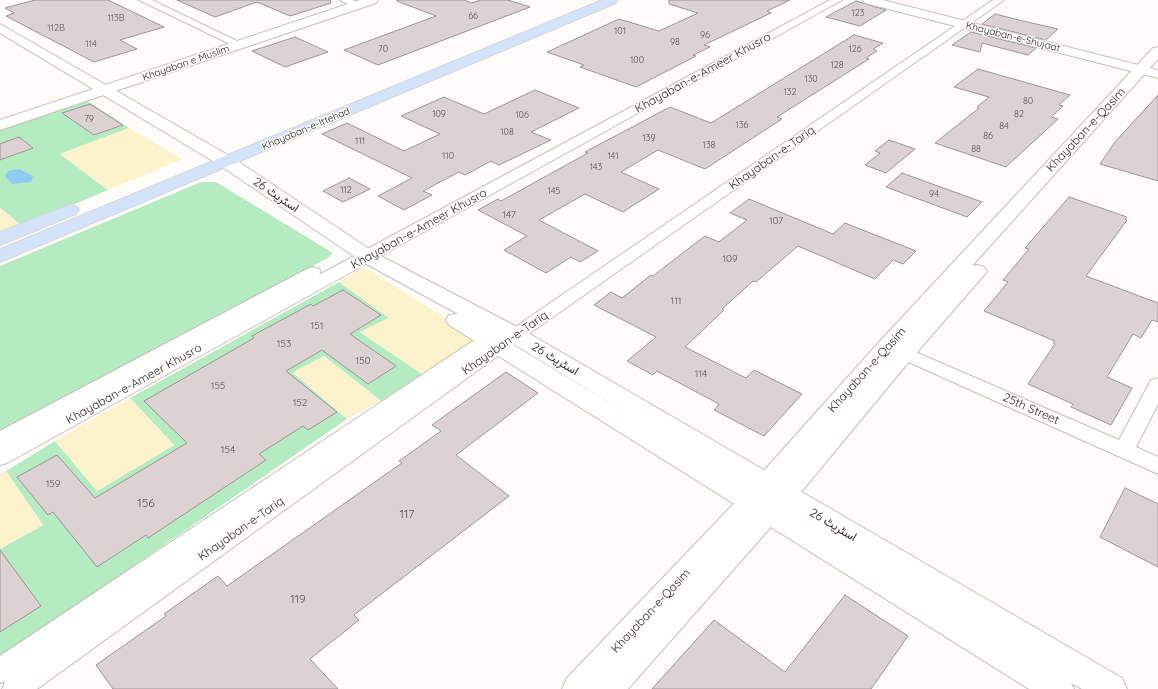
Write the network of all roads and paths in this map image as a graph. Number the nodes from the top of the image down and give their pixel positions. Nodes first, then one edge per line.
1 (144, 0) edge
2 (372, 0) edge
3 (588, 0) edge
4 (612, 0) edge
5 (822, 0) edge
6 (837, 0) edge
7 (869, 0) edge
8 (984, 0) edge
9 (999, 0) edge
10 (353, 1) edge
11 (959, 23) junction
12 (0, 28) edge
13 (0, 40) edge
14 (234, 42) junction
15 (1154, 67) edge
16 (687, 76) junction
17 (94, 91) junction
18 (0, 120) edge
19 (0, 125) edge
20 (211, 160) junction
21 (158, 174) dead end
22 (86, 204) dead end
23 (0, 239) edge
24 (358, 255) junction
25 (0, 256) edge
26 (502, 337) junction
27 (896, 349) junction
28 (1158, 385) edge
29 (0, 440) edge
30 (1124, 450) junction
31 (0, 457) edge
32 (1158, 466) edge
33 (767, 498) junction
34 (0, 671) edge
35 (15, 689) edge
36 (578, 689) edge
37 (607, 689) edge
38 (1058, 689) edge
39 (1111, 689) edge

1 - 14 street
2 - 17 street, Khayaban e Muslim
3 - 20 main road, Khayaban-e-Ittehad
4 - 20 main road, Khayaban-e-Ittehad
5 - 16 street, Khayaban-e-Ameer Khusro
6 - 16 street, Khayaban-e-Ameer Khusro
7 - 11 street, Khayaban-e-Shujaat
8 - 11 street, Khayaban-e-Tariq
9 - 11 street, Khayaban-e-Tariq
10 - 14 street, Khayaban e Muslim
11 - 15 street, Khayaban-e-Shujaat
11 - 26 street, Khayaban-e-Tariq
12 - 17 street, اسٹریٹ 26
13 - 17 street, اسٹریٹ 26
14 - 17 street, Khayaban e Muslim
15 - 27 street, Khayaban-e-Qasim
16 - 24 street, Khayaban-e-Ameer Khusro
17 - 18 street, Khayaban e Muslim
17 - 19 street, Khayaban e Muslim
17 - 20 street, اسٹریٹ 26
20 - 21 main road, Khayaban-e-Ittehad
20 - 24 street, اسٹریٹ 26
20 - 25 main road, Khayaban-e-Ittehad
22 - 23 main road
24 - 26 street, اسٹریٹ 26
24 - 29 street, Khayaban-e-Ameer Khusro
24 - 31 street, Khayaban-e-Ameer Khusro
26 - 33 street, اسٹریٹ 26
26 - 34 street, Khayaban-e-Tariq
26 - 35 street, Khayaban-e-Tariq
27 - 30 street, 25th Street
27 - 33 street, Khayaban-e-Qasim
28 - 30 street
30 - 32 street, 25th Street
33 - 36 street, Khayaban-e-Qasim
33 - 37 street, Khayaban-e-Qasim
33 - 38 street, اسٹریٹ 26
33 - 39 street, اسٹریٹ 26

